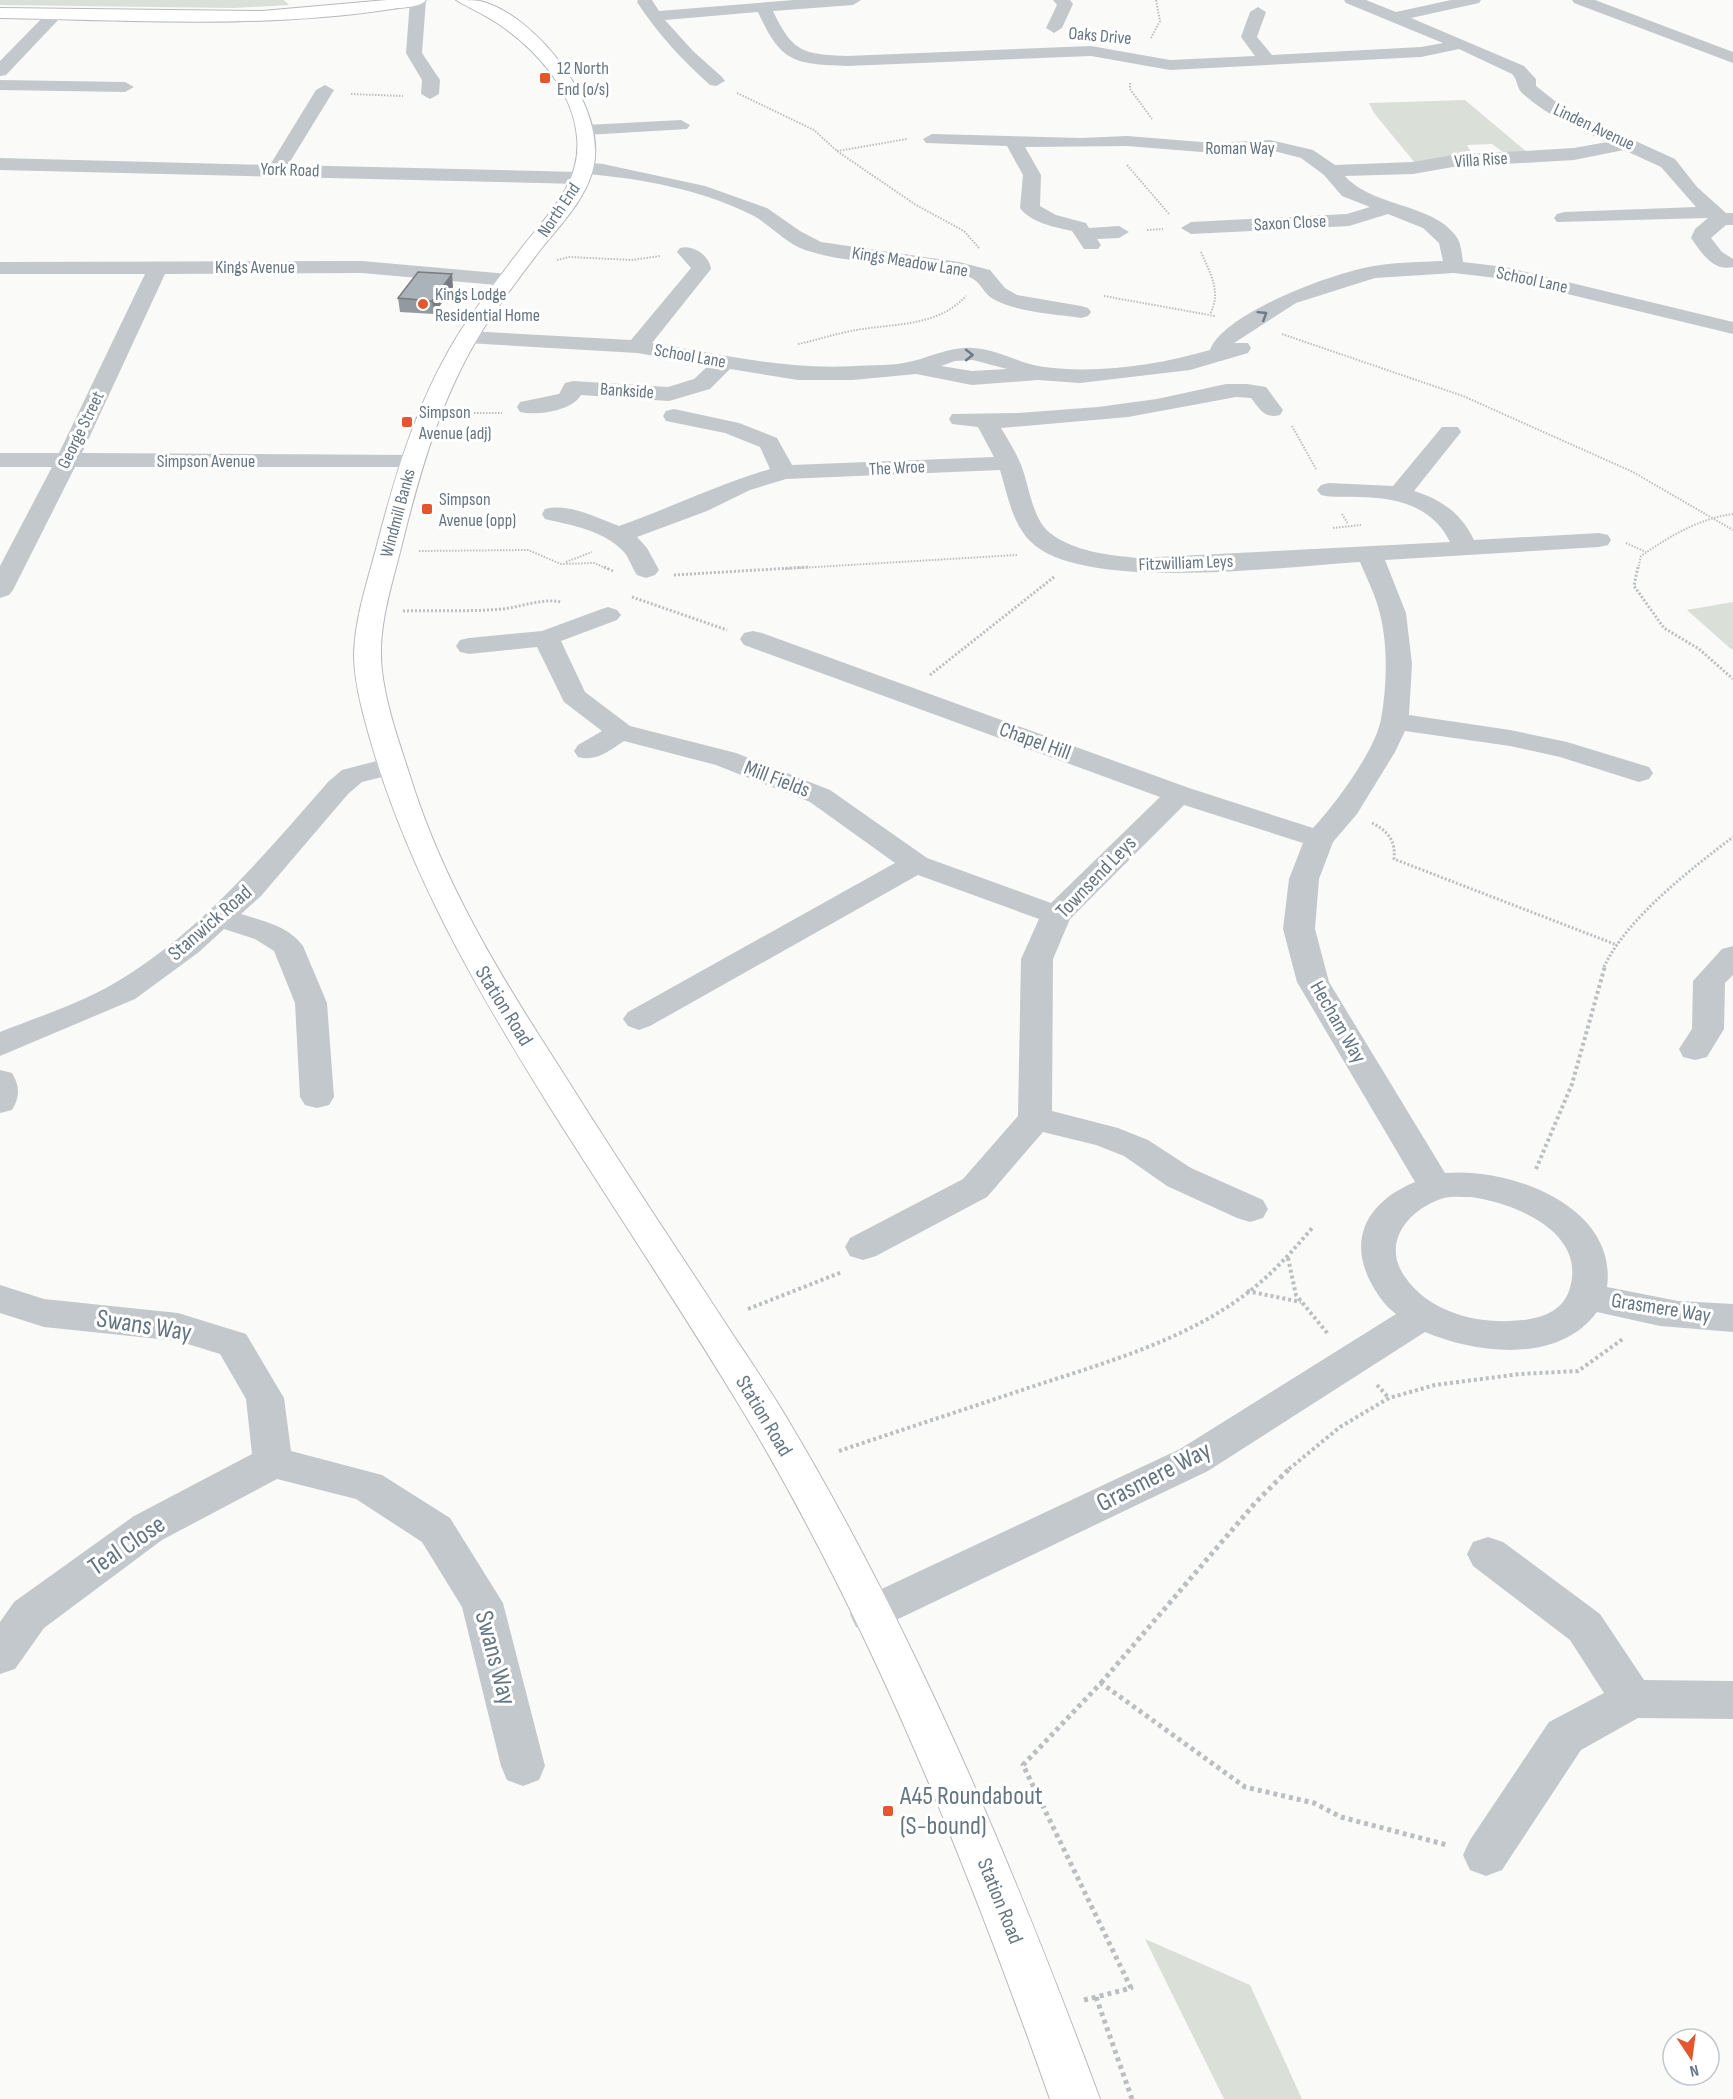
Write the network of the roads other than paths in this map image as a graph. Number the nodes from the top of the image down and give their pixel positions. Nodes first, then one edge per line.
1 (418, 0) edge
2 (464, 0) edge
3 (644, 0) edge
4 (853, 0) edge
5 (1061, 0) edge
6 (1352, 0) edge
7 (1473, 0) edge
8 (1580, 0) edge
9 (763, 7) junction
10 (1258, 12) dead end
11 (0, 13) edge
12 (55, 14) junction
13 (654, 16) junction
14 (1395, 17) junction
15 (1054, 28) dead end
16 (1461, 44) junction
17 (1733, 58) edge
18 (1267, 60) junction
19 (0, 71) edge
20 (716, 81) road end
21 (0, 85) edge
22 (125, 87) dead end
23 (324, 92) road end
24 (430, 94) dead end
25 (681, 125) dead end
26 (586, 130) junction
27 (932, 139) road end
28 (1013, 141) junction
29 (1629, 143) junction
30 (0, 164) edge
31 (277, 169) junction
32 (1331, 171) junction
33 (582, 173) junction
34 (1388, 208) junction
35 (1722, 217) edge
36 (1564, 218) dead end
37 (1191, 228) road end
38 (1119, 232) road end
39 (687, 252) road end
40 (1726, 263) dead end
41 (158, 267) junction
42 (1454, 267) junction
43 (0, 268) edge
44 (508, 280) junction
45 (1080, 312) dead end
46 (1733, 328) edge
47 (467, 337) junction
48 (637, 347) junction
49 (724, 362) junction
50 (528, 407) road end
51 (1272, 410) road end
52 (674, 416) dead end
53 (960, 419) dead end
54 (987, 422) junction
55 (1450, 432) dead end
56 (0, 460) edge
57 (67, 460) junction
58 (412, 462) junction
59 (1009, 463) junction
60 (784, 472) junction
61 (1329, 490) road end
62 (1400, 494) junction
63 (554, 514) dead end
64 (619, 535) junction
65 (1599, 540) dead end
66 (1465, 547) junction
67 (1369, 552) junction
68 (646, 570) dead end
69 (0, 590) edge
70 (608, 615) dead end
71 (546, 638) junction
72 (753, 639) road end
73 (469, 646) dead end
74 (1395, 721) junction
75 (620, 732) junction
76 (588, 751) dead end
77 (392, 766) junction
78 (1639, 773) dead end
79 (1179, 794) junction
80 (1319, 839) junction
81 (916, 864) junction
82 (1056, 915) junction
83 (220, 918) junction
84 (1733, 956) edge
85 (639, 1019) dead end
86 (0, 1046) edge
87 (1695, 1049) dead end
88 (0, 1081) edge
89 (316, 1097) dead end
90 (0, 1102) edge
91 (1035, 1118) junction
92 (1436, 1187) junction
93 (1250, 1209) dead end
94 (863, 1247) road end
95 (1589, 1296) junction
96 (0, 1299) edge
97 (1423, 1315) junction
98 (1733, 1318) edge
99 (273, 1462) junction
100 (1488, 1554) dead end
101 (871, 1614) junction
102 (0, 1656) edge
103 (1632, 1699) junction
104 (1733, 1700) edge
105 (523, 1766) dead end
106 (1486, 1855) road end
107 (1076, 2099) edge

1 - 12 main road
1 - 24 street
2 - 26 main road, North End
3 - 13 street
4 - 9 street
5 - 15 street
6 - 14 street, Linden Avenue
7 - 14 street
8 - 17 street
9 - 13 street
9 - 18 street, Oaks Drive
10 - 18 street
11 - 12 main road
12 - 19 street
13 - 20 street
14 - 16 street, Linden Avenue
16 - 18 street, Oaks Drive
16 - 29 street, Linden Avenue
21 - 22 street
23 - 31 street
25 - 26 street
26 - 33 main road, North End
27 - 28 street, Roman Way
28 - 32 street, Roman Way
28 - 38 street
29 - 32 street, Villa Rise
29 - 35 street, Linden Avenue
30 - 31 street, York Road
31 - 33 street, York Road
32 - 34 street, Roman Way
33 - 44 main road, North End
33 - 45 street, Kings Meadow Lane
34 - 37 street, Saxon Close
34 - 42 street, Roman Way
35 - 36 street
35 - 40 street
39 - 48 street
41 - 43 street, Kings Avenue
41 - 44 street, Kings Avenue
41 - 57 street, George Street
42 - 46 street, School Lane
42 - 49 street, School Lane
44 - 47 main road, Windmill Banks
47 - 48 street, School Lane
47 - 58 main road, Windmill Banks
48 - 49 street, School Lane
49 - 50 street, Bankside
51 - 54 street
52 - 60 street
53 - 54 street
54 - 59 street, Fitzwilliam Leys
55 - 62 street
56 - 57 street, Simpson Avenue
57 - 58 street, Simpson Avenue
57 - 69 street, George Street
58 - 77 main road, Windmill Banks
59 - 60 street, The Wroe
59 - 67 street, Fitzwilliam Leys
60 - 64 street, The Wroe
61 - 62 street
62 - 66 street
63 - 64 street
64 - 68 street
65 - 66 street, Fitzwilliam Leys
66 - 67 street, Fitzwilliam Leys
67 - 74 street, Hecham Way
70 - 71 street
71 - 73 street
71 - 75 street, Mill Fields
72 - 79 street, Chapel Hill
74 - 78 street
74 - 80 street, Hecham Way
75 - 76 street
75 - 81 street, Mill Fields
77 - 83 street, Stanwick Road
77 - 101 main road, Station Road
79 - 80 street, Chapel Hill
79 - 82 street, Townsend Leys
80 - 92 street, Hecham Way
81 - 82 street, Mill Fields
81 - 85 street
82 - 91 street, Townsend Leys
83 - 86 street, Stanwick Road
83 - 89 street
84 - 87 street
88 - 90 street
91 - 93 street
91 - 94 street
92 - 95 street
92 - 97 street
95 - 97 street
95 - 98 street, Grasmere Way
96 - 99 street, Swans Way
97 - 101 street, Grasmere Way
99 - 102 street, Teal Close
99 - 105 street, Swans Way
100 - 103 street
101 - 107 main road, Station Road
103 - 104 street
103 - 106 street

